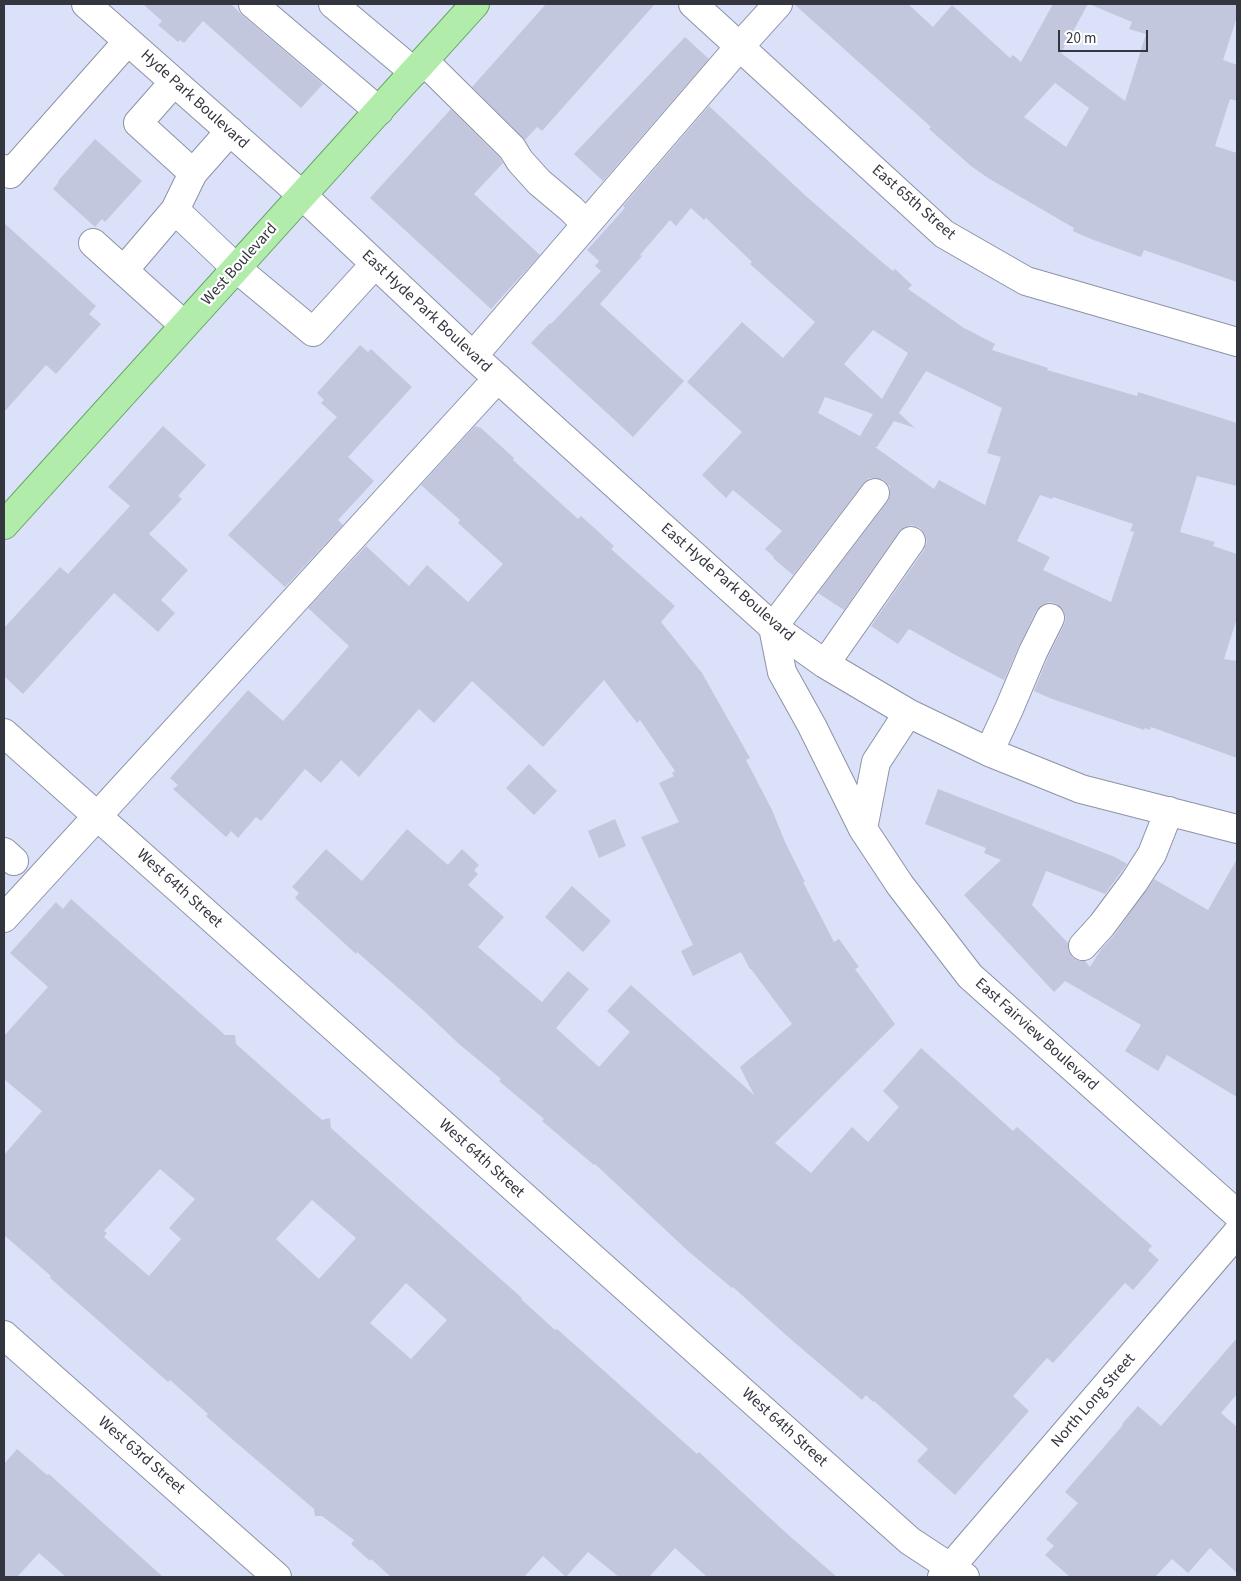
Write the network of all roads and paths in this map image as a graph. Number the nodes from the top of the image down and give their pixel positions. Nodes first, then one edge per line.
1 (86, 4) edge
2 (254, 4) edge
3 (333, 4) edge
4 (476, 4) edge
5 (693, 4) edge
6 (778, 4) edge
7 (128, 41) junction
8 (740, 46) junction
9 (419, 67) junction
10 (174, 82) junction
11 (379, 111) junction
12 (230, 132) junction
13 (4, 169) edge
14 (193, 172) junction
15 (303, 196) junction
16 (175, 210) junction
17 (586, 224) junction
18 (94, 243) dead end
19 (375, 264) junction
20 (236, 268) junction
21 (124, 270) junction
22 (184, 325) junction
23 (1237, 342) edge
24 (473, 356) junction
25 (498, 378) junction
26 (875, 493) dead end
27 (4, 525) edge
28 (911, 541) dead end
29 (1050, 618) dead end
30 (773, 627) junction
31 (825, 664) junction
32 (908, 713) junction
33 (4, 732) edge
34 (989, 752) junction
35 (1169, 811) junction
36 (97, 816) junction
37 (862, 829) junction
38 (1237, 829) edge
39 (4, 918) edge
40 (1083, 946) dead end
41 (1237, 1214) edge
42 (1237, 1233) edge
43 (4, 1336) edge
44 (952, 1574) edge
45 (277, 1577) edge

1 - 7 street, Hyde Park Boulevard
2 - 11 street
3 - 9 street
4 - 9 main road, West Boulevard
5 - 8 street, East 65th Street
6 - 8 street
7 - 10 street, Hyde Park Boulevard
7 - 13 street
8 - 17 street
8 - 23 street, East 65th Street
9 - 11 main road, West Boulevard
9 - 17 street
10 - 12 street, Hyde Park Boulevard
10 - 14 street
11 - 15 main road, West Boulevard
12 - 14 street
12 - 15 street, Hyde Park Boulevard
14 - 16 street
15 - 19 street, East Hyde Park Boulevard
15 - 20 main road, West Boulevard
16 - 20 street
16 - 21 street
17 - 24 street
18 - 21 street
19 - 20 street
19 - 24 street, East Hyde Park Boulevard
20 - 22 main road, West Boulevard
21 - 22 street
22 - 27 main road, West Boulevard
24 - 25 street, East Hyde Park Boulevard
25 - 30 street, East Hyde Park Boulevard
25 - 36 street
26 - 30 street
28 - 31 street
29 - 34 street
30 - 31 street, East Hyde Park Boulevard
30 - 37 street, East Fairview Boulevard
31 - 32 street, East Hyde Park Boulevard
32 - 34 street, East Hyde Park Boulevard
32 - 37 street
33 - 36 street, West 64th Street
34 - 35 street, East Hyde Park Boulevard
35 - 38 street, East Hyde Park Boulevard
35 - 40 street
36 - 39 street
36 - 44 street, West 64th Street
37 - 41 street, East Fairview Boulevard
42 - 44 street, North Long Street
43 - 45 street, West 63rd Street

